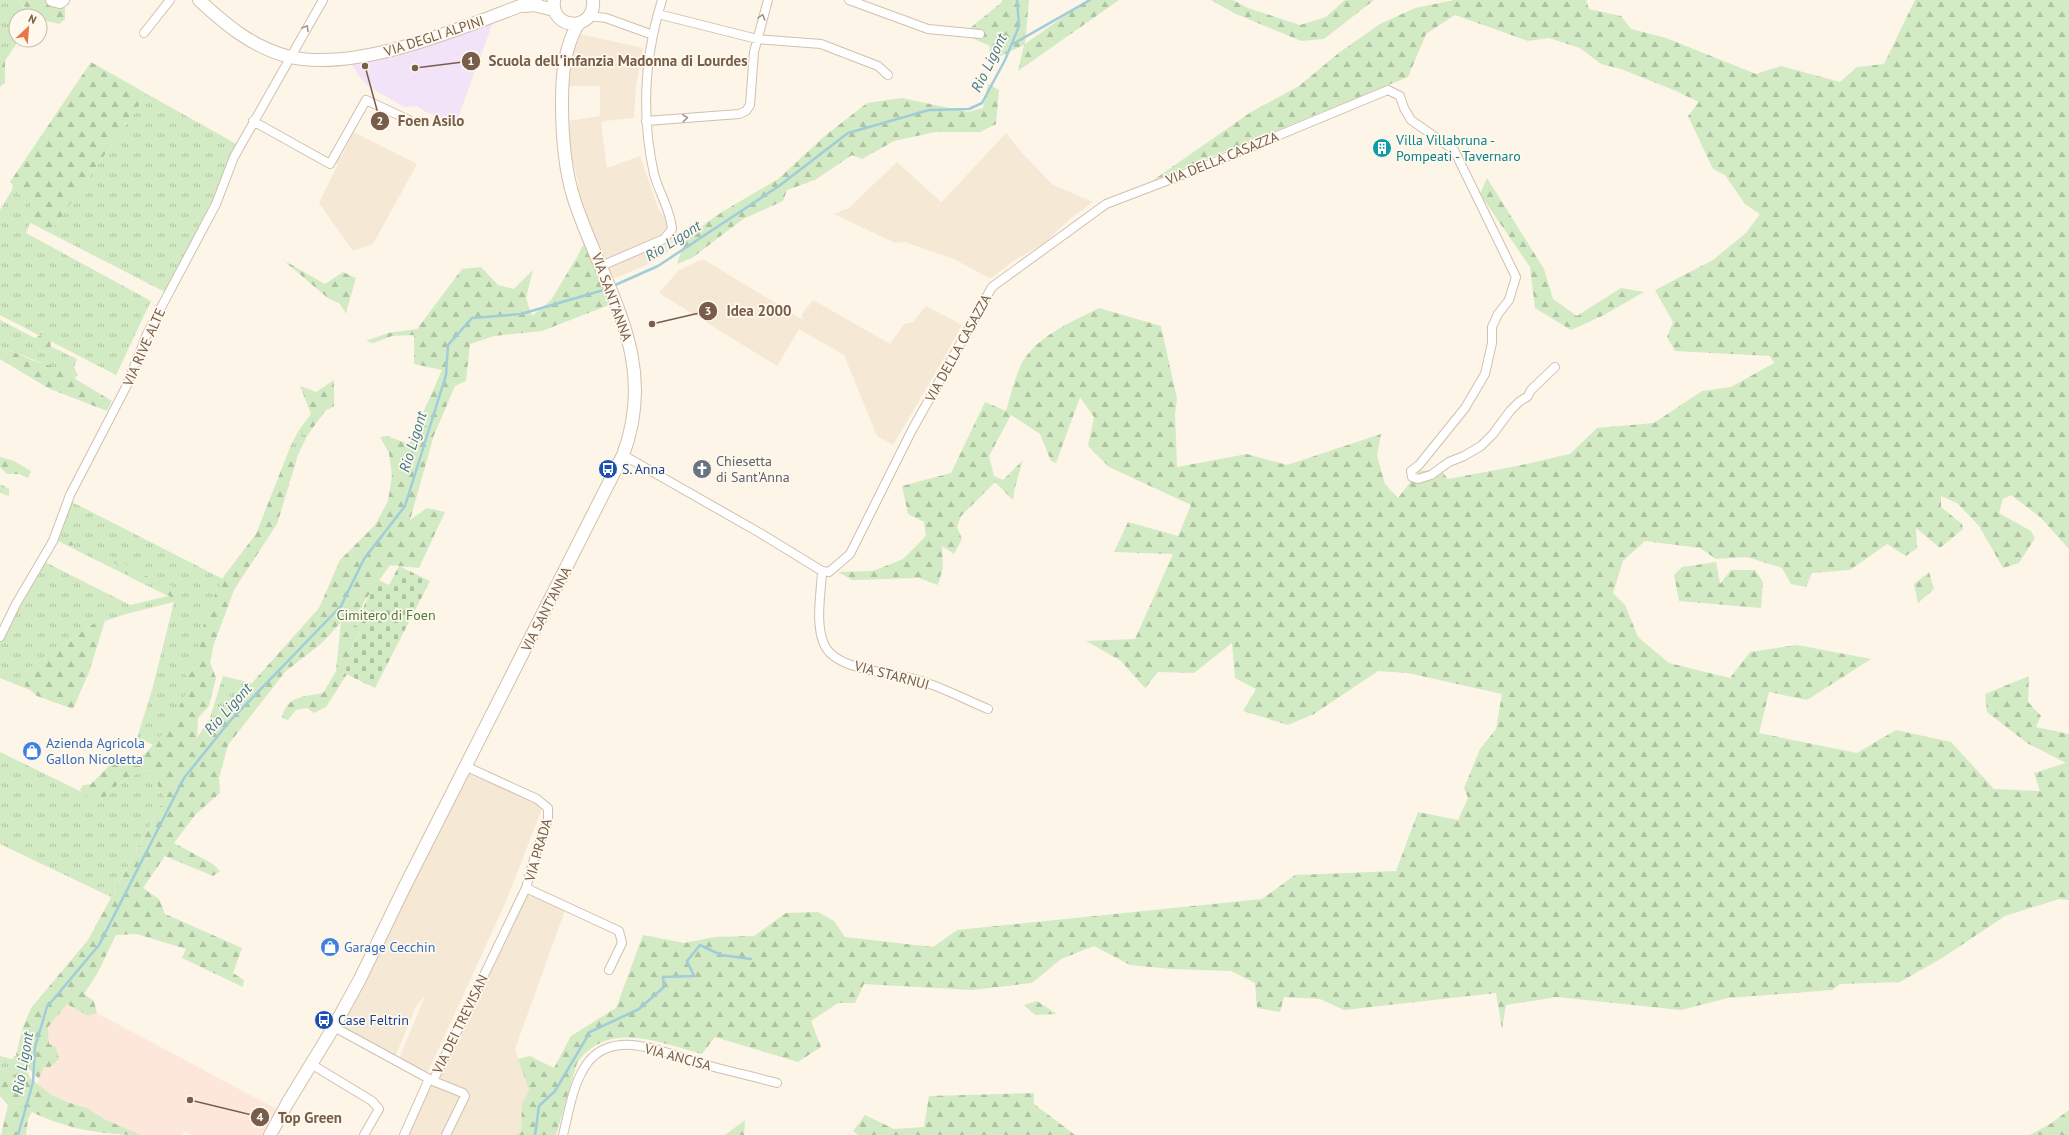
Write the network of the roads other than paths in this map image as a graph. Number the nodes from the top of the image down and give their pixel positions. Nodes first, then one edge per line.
1 (52, 0) edge
2 (63, 0) edge
3 (170, 0) edge
4 (199, 0) edge
5 (322, 0) edge
6 (536, 0) edge
7 (662, 0) edge
8 (768, 0) edge
9 (849, 0) edge
10 (554, 5) edge
11 (513, 6) edge
12 (592, 7) edge
13 (658, 14) junction
14 (606, 18) junction
15 (562, 21) junction
16 (578, 24) junction
17 (144, 33) dead end
18 (980, 34) dead end
19 (653, 35) junction
20 (757, 39) junction
21 (567, 47) junction
22 (289, 57) junction
23 (888, 75) dead end
24 (409, 120) dead end
25 (253, 121) junction
26 (646, 121) junction
27 (601, 266) junction
28 (1555, 367) dead end
29 (623, 455) junction
30 (822, 571) junction
31 (0, 637) edge
32 (988, 709) dead end
33 (465, 766) junction
34 (526, 888) junction
35 (609, 970) dead end
36 (334, 1027) junction
37 (311, 1064) junction
38 (431, 1080) junction
39 (777, 1082) dead end
40 (270, 1135) edge
41 (364, 1135) edge
42 (404, 1135) edge
43 (446, 1135) edge
44 (563, 1135) edge

1 - 2 main road
3 - 17 street
4 - 22 main road, VIA DEGLI ALPINI
22 -> 5 street, VIA RIVE ALTE
6 - 11 main road, VIA DEGLI ALPINI
7 - 13 street
20 -> 8 street
9 - 18 street
10 - 11 main road, VIA DEGLI ALPINI
10 - 15 main road
11 - 22 main road, VIA DEGLI ALPINI
12 - 14 street
12 - 14 street
12 - 16 main road
13 - 19 street
13 - 20 street
14 - 19 street
15 - 16 main road
15 - 21 main road, VIA SANT'ANNA
16 - 21 main road, VIA SANT'ANNA
19 - 26 street
20 - 23 street
26 -> 20 street
21 - 27 main road, VIA SANT'ANNA
22 - 25 street, VIA RIVE ALTE
24 - 25 street
25 - 31 street, VIA RIVE ALTE
26 - 27 street
27 - 29 main road, VIA SANT'ANNA
28 - 30 street, VIA DELLA CASAZZA
29 - 30 street
29 - 33 main road, VIA SANT'ANNA
30 - 32 street, VIA STARNUI
33 - 34 street, VIA PRADA
33 - 36 main road, VIA SANT'ANNA
34 - 35 street, VIA PRADA
34 - 38 street, VIA DEI TREVISAN
36 - 37 main road, VIA SANT'ANNA
36 - 38 street, VIA DEI TREVISAN
37 - 40 main road, VIA SANT'ANNA
37 - 41 street
38 - 42 street
38 - 43 street
39 - 44 street, VIA ANCISA

